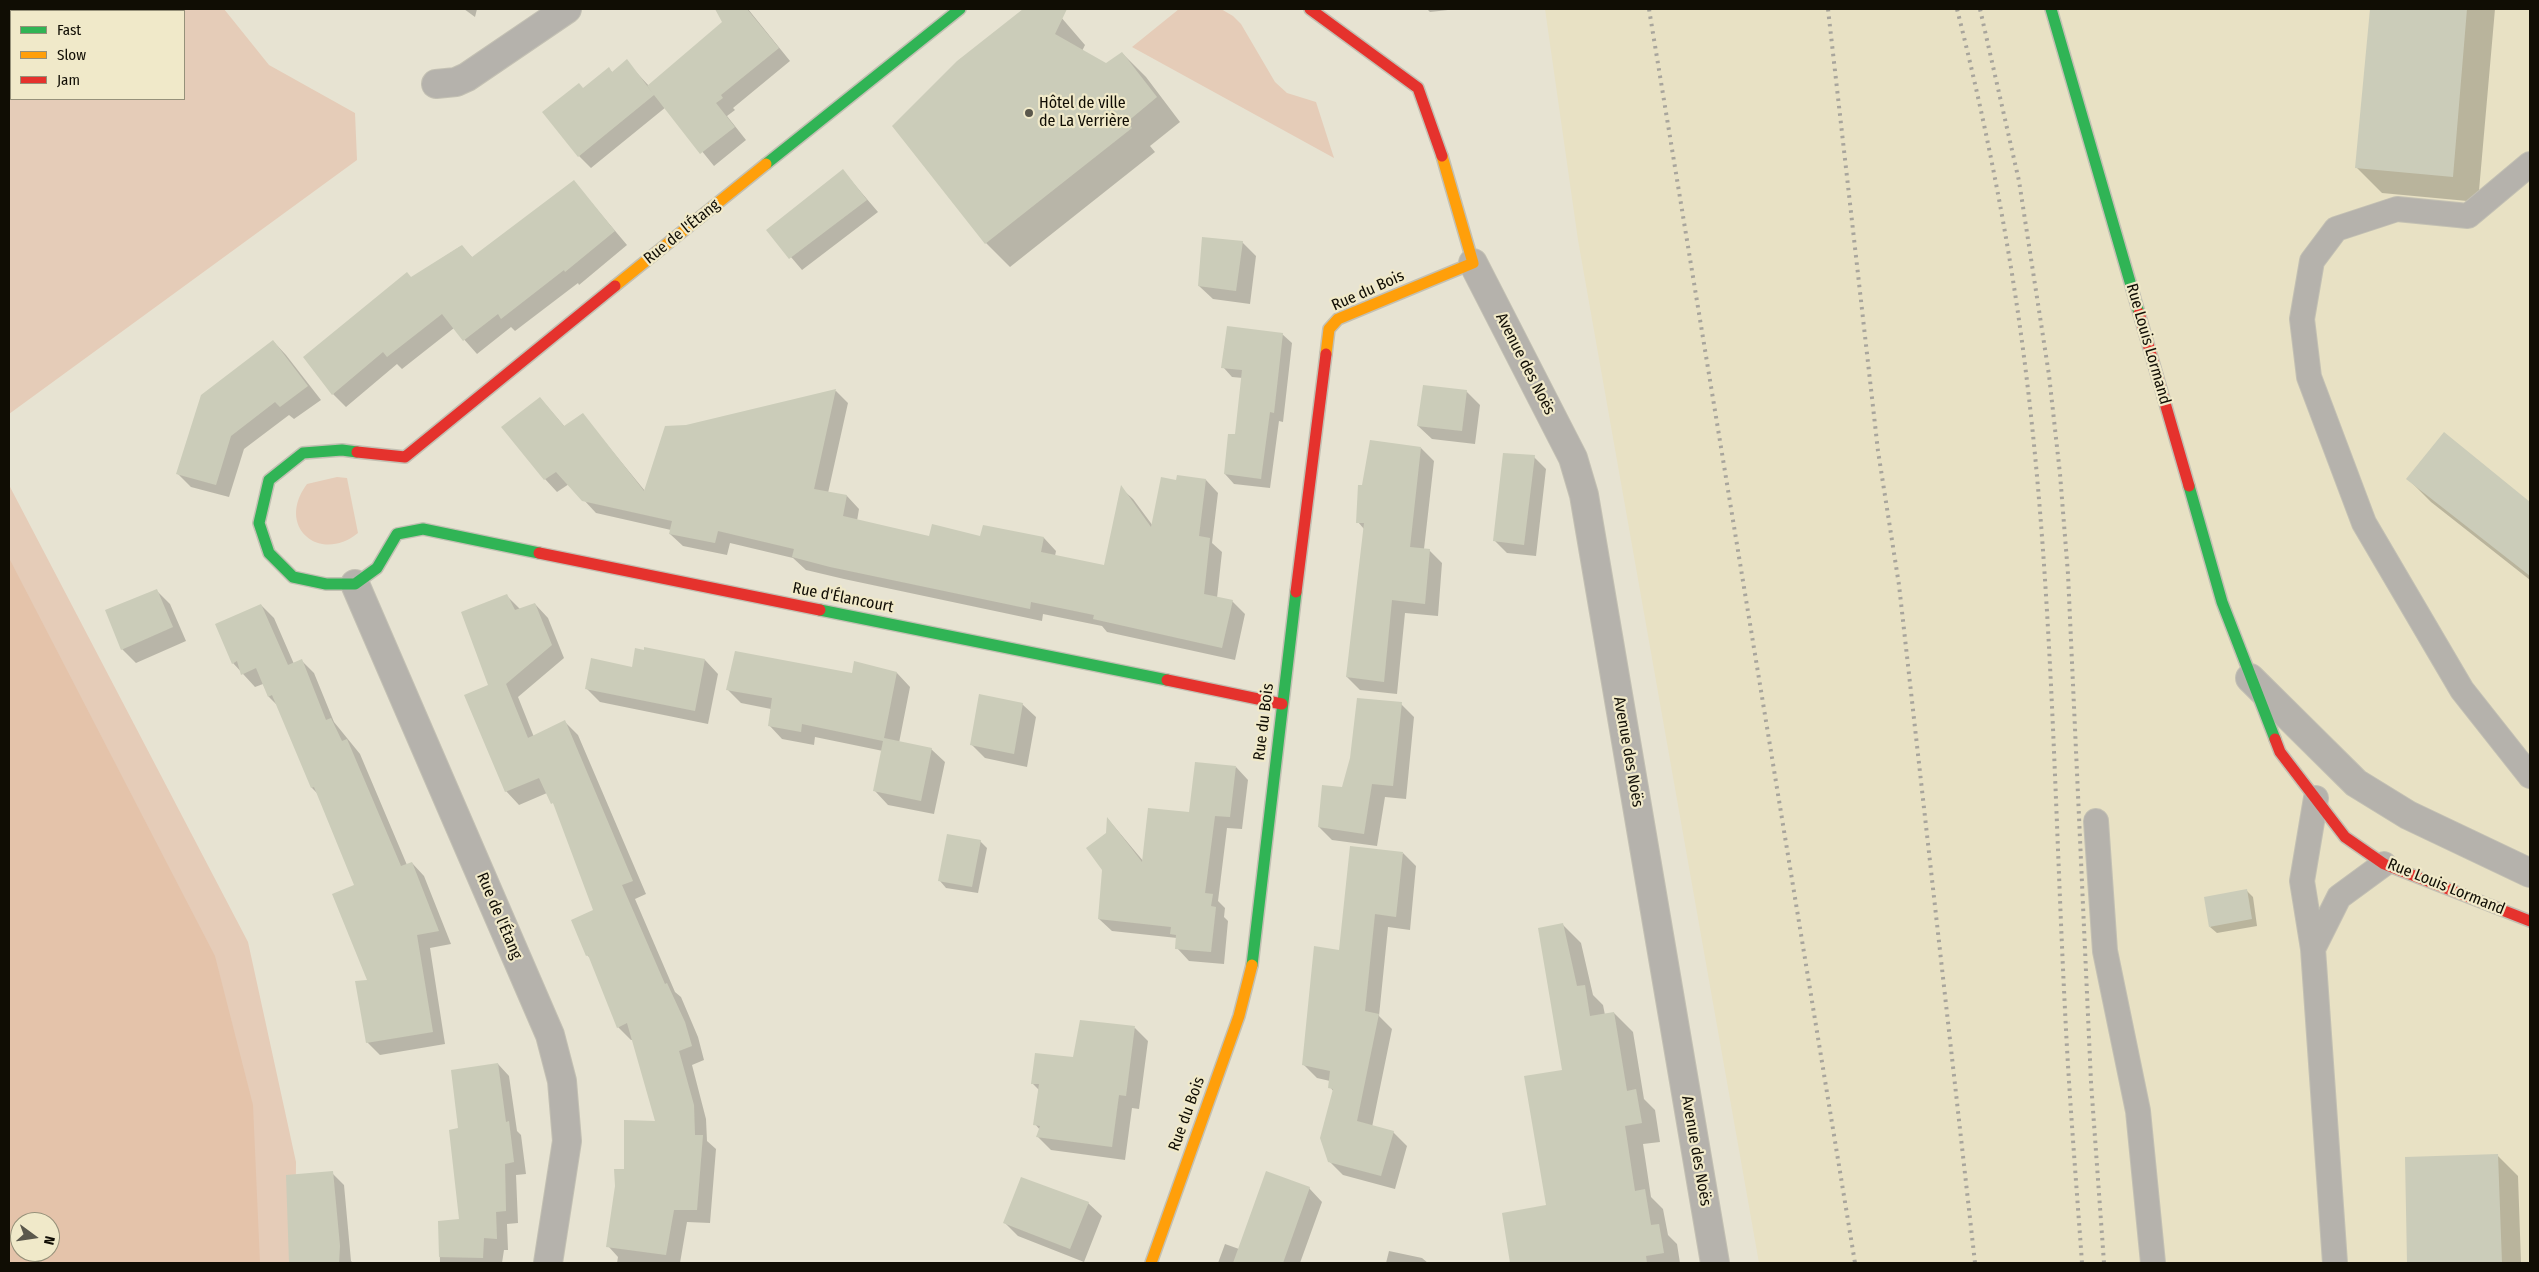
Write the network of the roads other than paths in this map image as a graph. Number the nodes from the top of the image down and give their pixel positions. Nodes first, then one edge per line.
1 (567, 9) edge
2 (960, 9) edge
3 (1310, 9) edge
4 (2051, 9) edge
5 (436, 84) dead end
6 (2530, 164) edge
7 (1473, 262) junction
8 (356, 584) junction
9 (2250, 678) junction
10 (1282, 704) junction
11 (2530, 776) edge
12 (2316, 798) junction
13 (2096, 821) dead end
14 (2384, 864) junction
15 (2530, 873) edge
16 (2530, 921) edge
17 (2313, 949) junction
18 (548, 1263) edge
19 (1151, 1263) edge
20 (1714, 1263) edge
21 (2153, 1263) edge
22 (2335, 1263) edge

1 - 5 street
2 - 8 street, Rue de l'Étang
3 - 7 street
4 - 9 street, Rue Louis Lormand
6 - 11 lane
7 - 10 street, Rue du Bois
7 - 20 street, Avenue des Noës
8 - 10 street, Rue d'Élancourt
8 - 18 street, Rue de l'Étang
9 - 12 street, Rue Louis Lormand
9 - 15 street, Rue Louis Lormand
10 - 19 street, Rue du Bois
12 - 14 street, Rue Louis Lormand
12 - 17 lane
13 - 21 lane
14 - 16 street, Rue Louis Lormand
14 - 17 lane
17 - 22 lane

